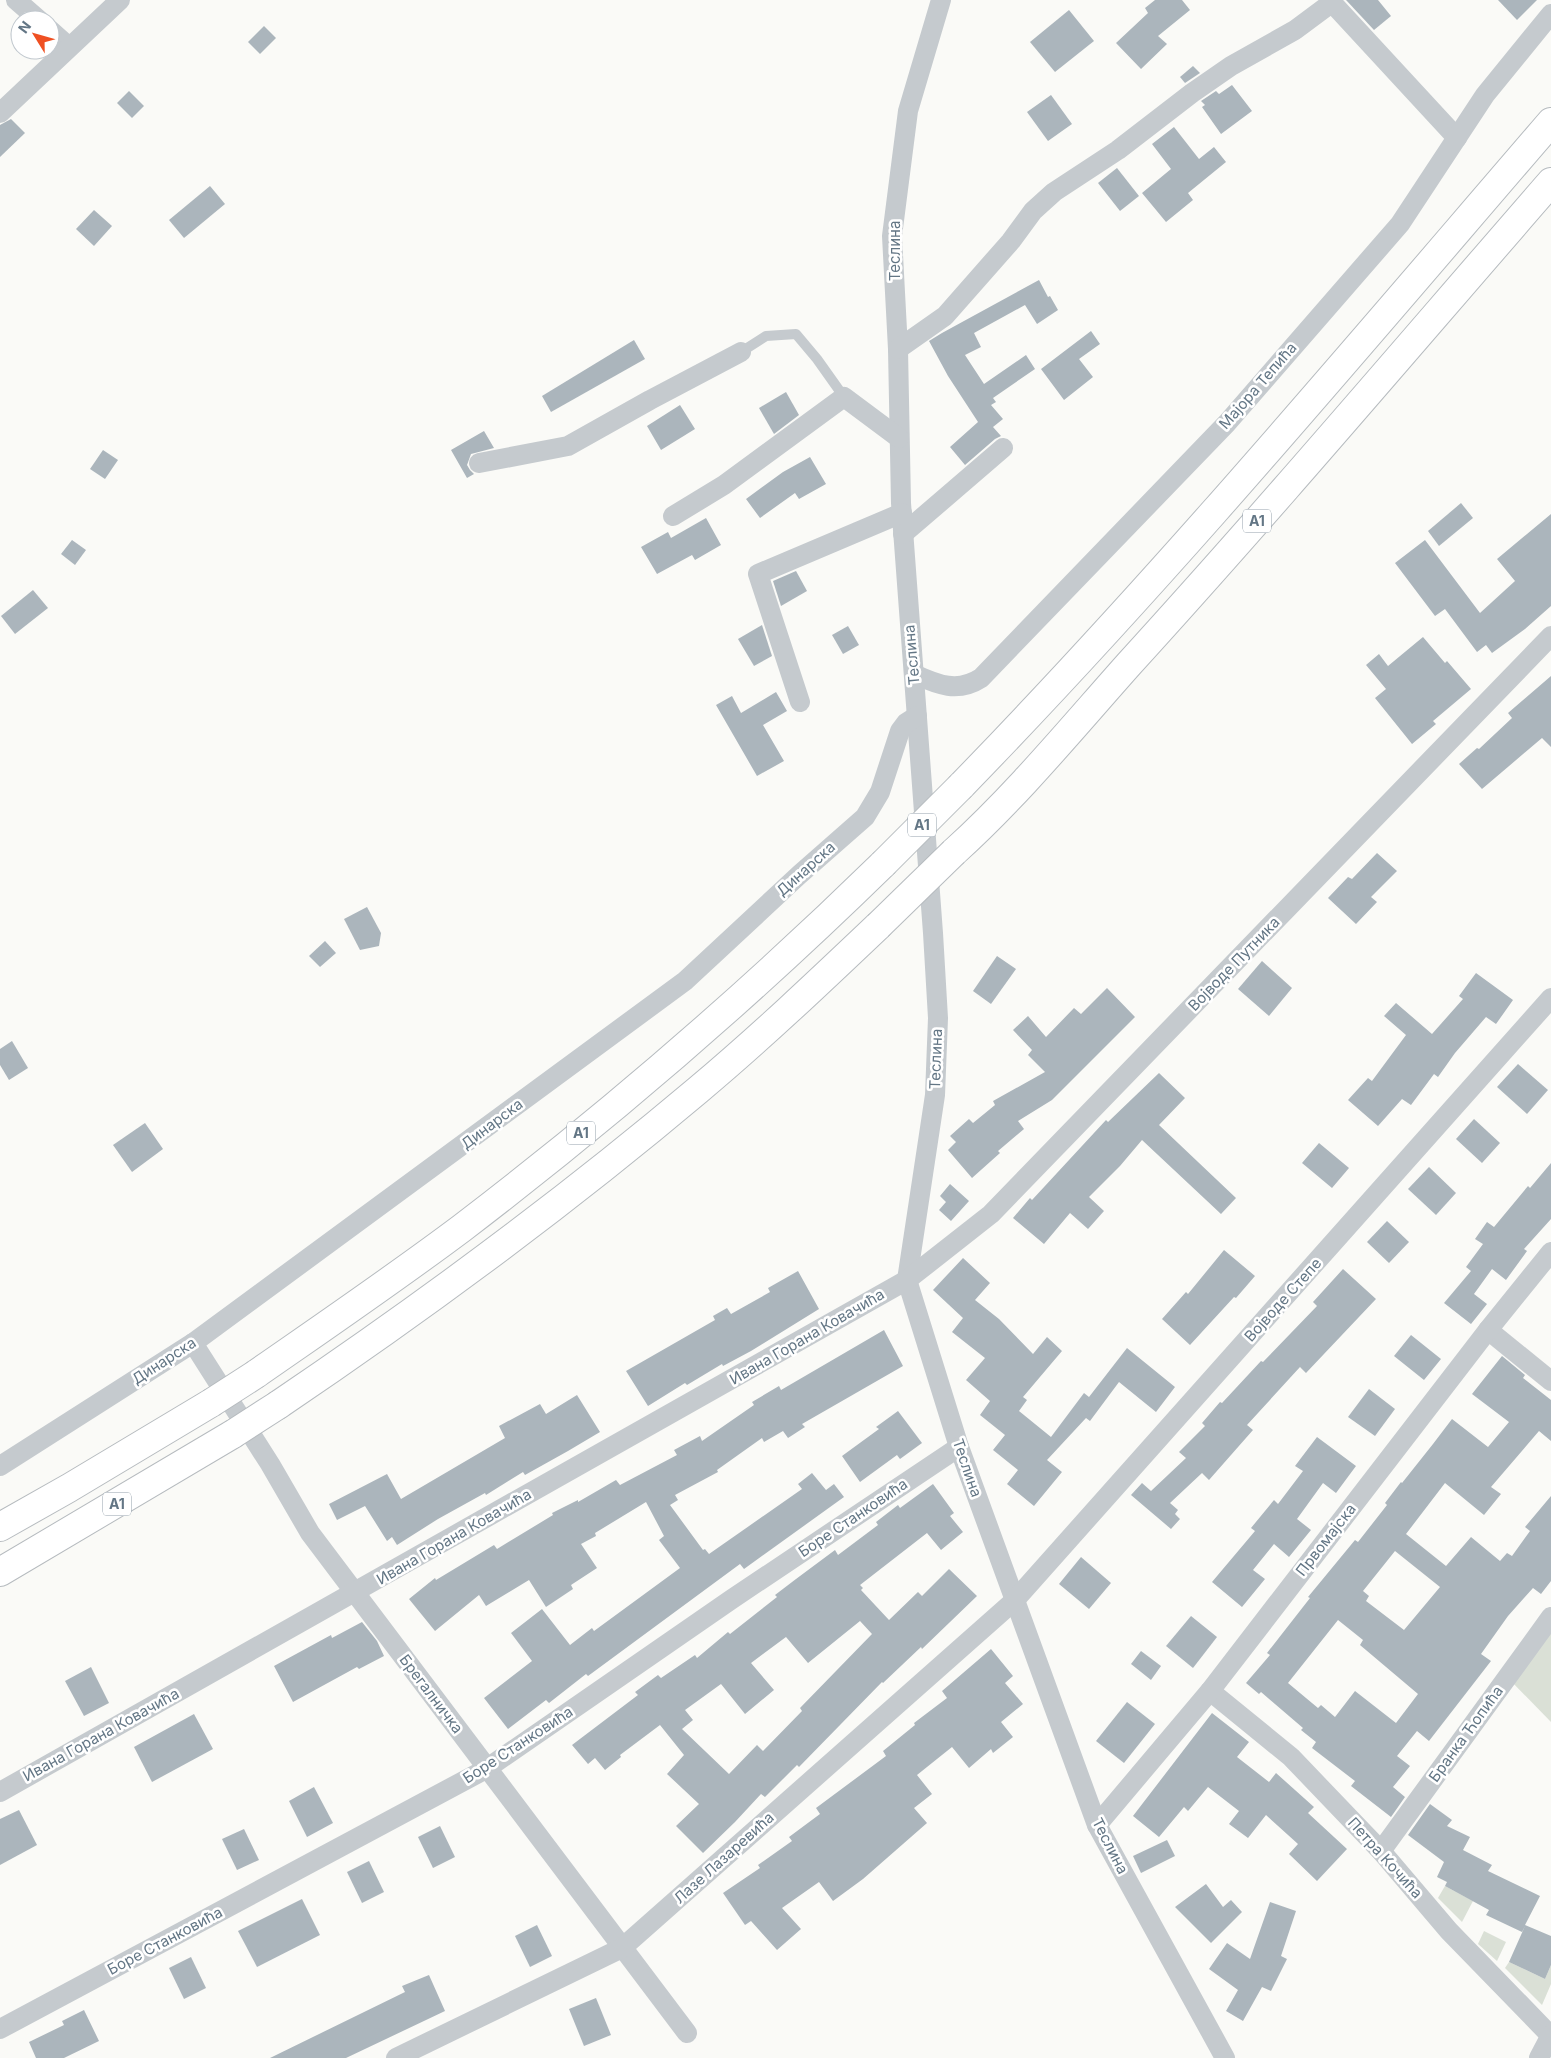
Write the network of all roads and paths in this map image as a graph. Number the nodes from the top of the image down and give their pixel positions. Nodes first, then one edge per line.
1 (16, 0) edge
2 (120, 0) edge
3 (940, 0) edge
4 (28, 10) edge
5 (1551, 14) edge
6 (60, 39) edge
7 (69, 47) junction
8 (0, 113) edge
9 (1551, 122) edge
10 (1457, 138) junction
11 (1551, 182) edge
12 (898, 349) junction
13 (740, 352) joint
14 (844, 397) junction
15 (900, 438) junction
16 (1003, 448) dead end
17 (479, 464) dead end
18 (902, 513) junction
19 (673, 516) dead end
20 (903, 534) junction
21 (1551, 636) edge
22 (914, 674) junction
23 (800, 702) dead end
24 (917, 716) junction
25 (1551, 998) edge
26 (1551, 1252) edge
27 (907, 1280) junction
28 (1488, 1330) junction
29 (193, 1343) junction
30 (1551, 1381) edge
31 (959, 1447) junction
32 (0, 1466) edge
33 (0, 1527) edge
34 (0, 1572) edge
35 (355, 1593) junction
36 (1014, 1601) junction
37 (1551, 1617) edge
38 (1210, 1692) junction
39 (486, 1769) junction
40 (0, 1792) edge
41 (1097, 1825) junction
42 (1381, 1851) junction
43 (622, 1948) junction
44 (0, 2030) edge
45 (687, 2033) dead end
46 (1551, 2036) edge
47 (396, 2058) edge
48 (1225, 2058) edge
49 (1539, 2058) edge

1 - 4 street
2 - 7 street
3 - 12 street, Теслина
5 - 10 street, Мајора Тепића
6 - 7 street
7 - 8 street
9 - 33 highway, A1, bridge
10 - 12 street
10 - 22 street, Мајора Тепића
11 - 34 highway, A1, bridge
12 - 15 street, Теслина
13 - 14 lane
13 - 17 street
14 - 15 street
14 - 19 street
15 - 18 street, Теслина
16 - 20 street
18 - 20 street, Теслина
18 - 23 street
20 - 22 street, Теслина
21 - 27 street, Војводе Путника
22 - 24 street, Теслина
24 - 27 street, Теслина
24 - 29 street, Динарска
25 - 36 street, Војводе Степе
26 - 28 street, Првомајска
27 - 31 street, Теслина
27 - 35 street, Ивана Горана Ковачића
28 - 30 street
28 - 38 street, Првомајска
29 - 32 street, Динарска
29 - 35 street, Брегалничка
31 - 36 street, Теслина
31 - 39 street, Боре Станковића
35 - 39 street, Брегалничка
35 - 40 street, Ивана Горана Ковачића
36 - 41 street, Теслина
36 - 43 street, Лазе Лазаревића
37 - 42 street, Бранка Ћопића
38 - 41 street, Првомајска
38 - 42 street, Петра Кочића
39 - 43 street, Брегалничка
39 - 44 street, Боре Станковића
41 - 48 street, Теслина
42 - 46 street, Петра Кочића
43 - 45 street, Брегалничка
43 - 47 street, Лазе Лазаревића
46 - 49 street

